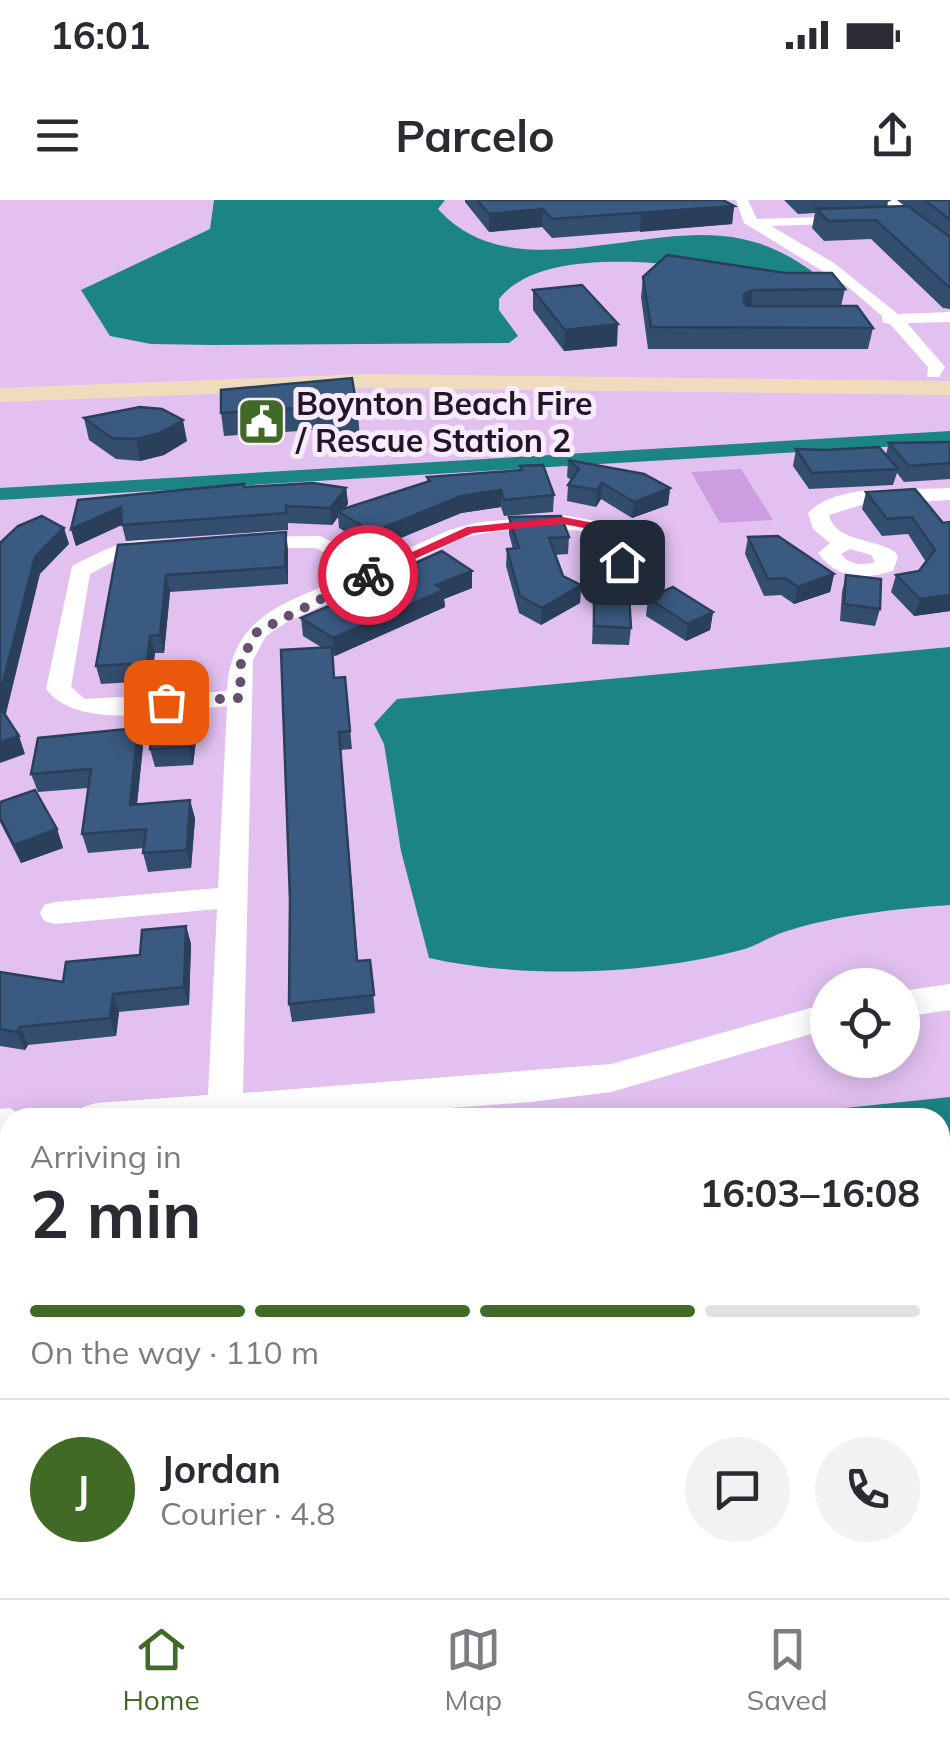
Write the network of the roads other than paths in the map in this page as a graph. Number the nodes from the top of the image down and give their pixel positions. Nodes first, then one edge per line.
1 (742, 200) edge
2 (888, 200) edge
3 (908, 217) junction
4 (875, 218) edge
5 (892, 218) edge
6 (755, 223) junction
7 (950, 253) edge
8 (950, 317) edge
9 (891, 319) junction
10 (867, 320) edge
11 (0, 379) edge
12 (946, 380) edge
13 (0, 395) edge
14 (950, 494) edge
15 (220, 544) edge
16 (843, 544) dead end
17 (184, 546) edge
18 (622, 562) dead end
19 (375, 572) junction
20 (240, 698) junction
21 (235, 896) junction
22 (55, 913) dead end
23 (950, 997) edge
24 (920, 1001) edge
25 (810, 1021) edge
26 (229, 1108) edge
27 (298, 1108) edge

1 - 6 street
2 - 3 street
3 - 5 street
3 - 7 street
4 - 6 street
6 - 9 street
8 - 9 street
9 - 10 street
9 - 12 street
11 - 12 main road
12 - 13 main road
14 - 16 street
15 - 19 street
17 - 20 street
18 - 19 street
19 - 20 street
20 - 21 street
21 - 22 street
21 - 26 street
23 - 24 street
25 - 27 street

